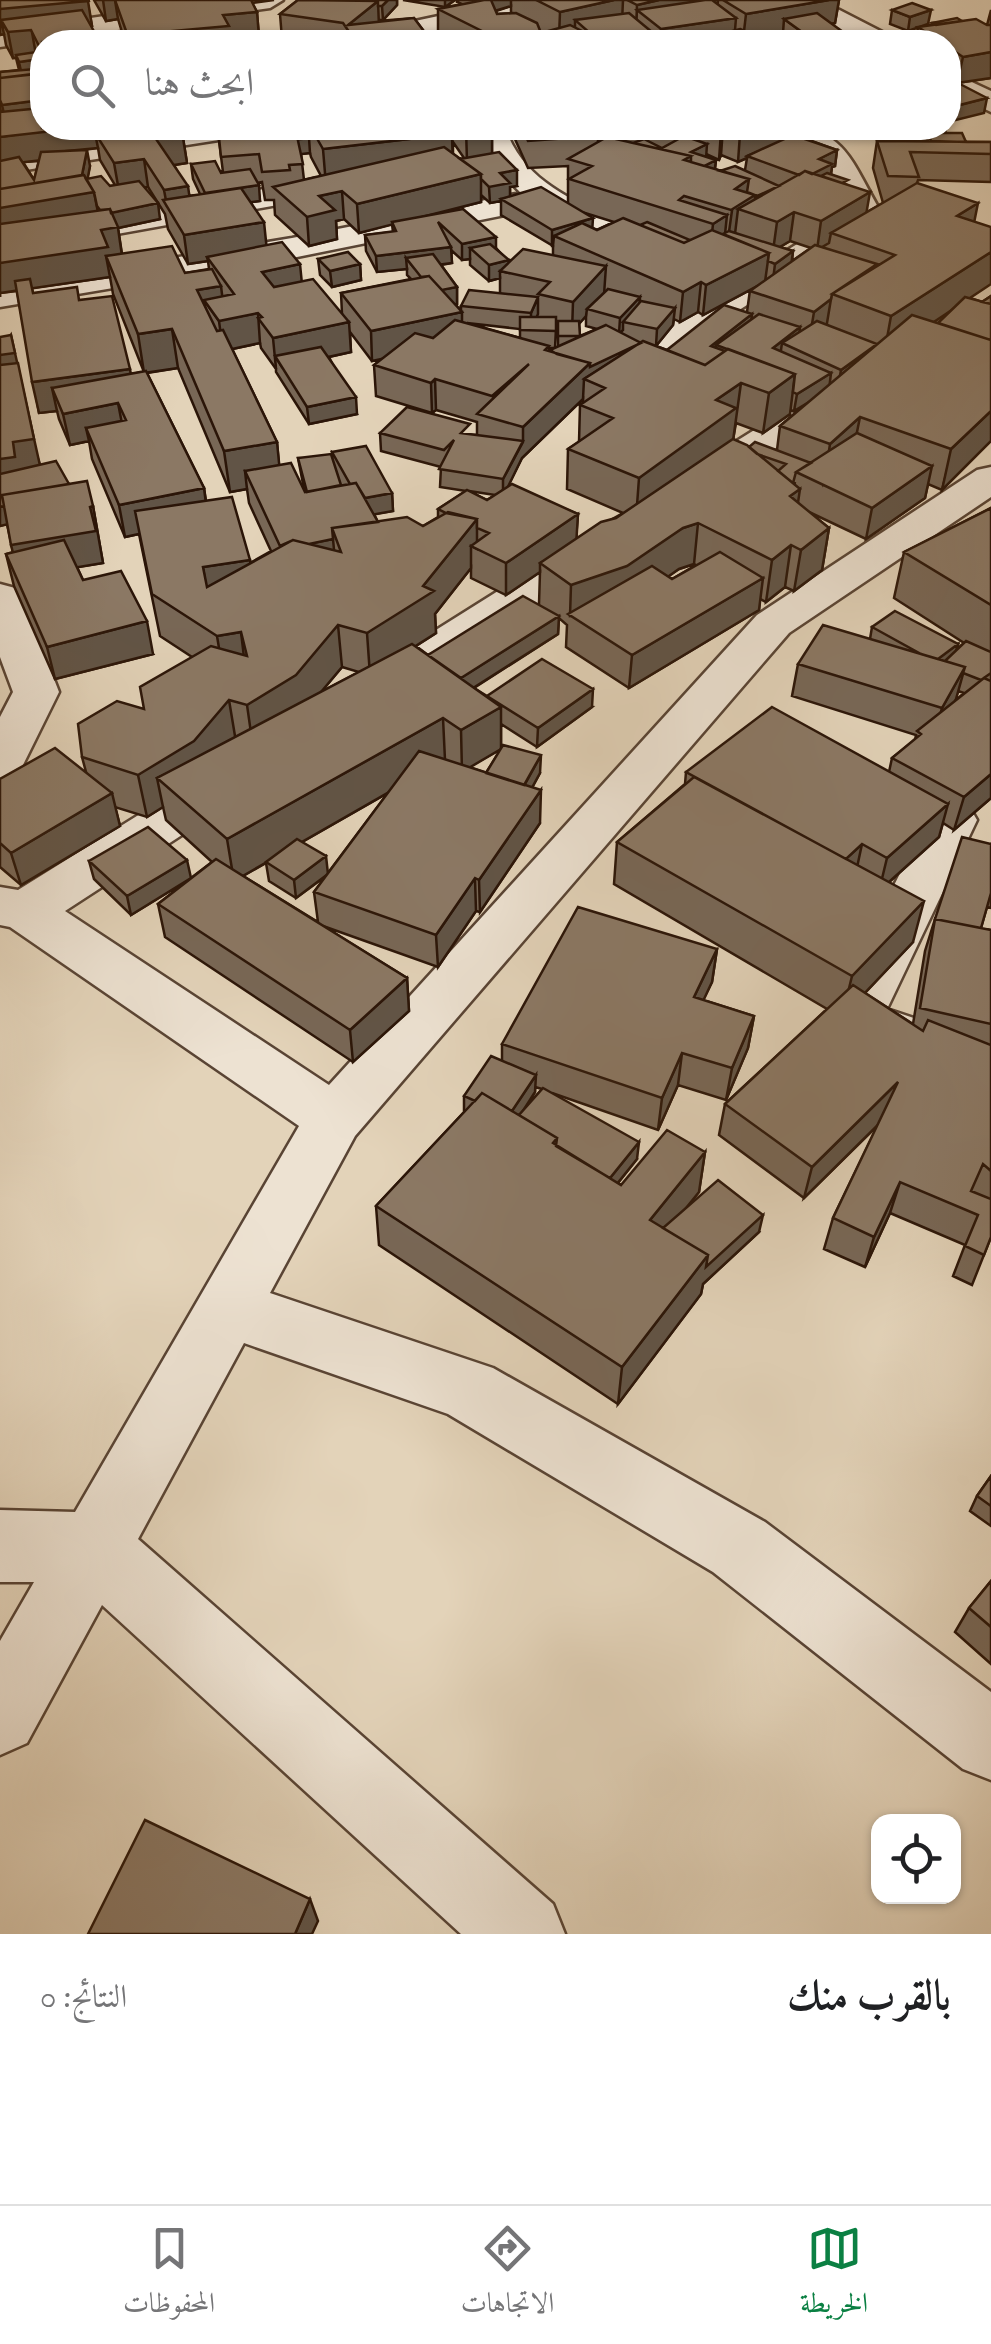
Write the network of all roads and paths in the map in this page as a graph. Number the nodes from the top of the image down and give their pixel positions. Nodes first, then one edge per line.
1 (270, 0) edge
2 (291, 0) edge
3 (541, 0) edge
4 (796, 1) edge
5 (270, 28) dead end
6 (62, 30) edge
7 (438, 30) edge
8 (855, 30) edge
9 (30, 35) edge
10 (0, 39) edge
11 (991, 78) edge
12 (961, 82) edge
13 (961, 88) edge
14 (991, 102) edge
15 (159, 140) edge
16 (816, 140) edge
17 (496, 142) edge
18 (0, 164) edge
19 (462, 164) edge
20 (365, 181) edge
21 (544, 198) junction
22 (606, 228) edge
23 (0, 245) edge
24 (0, 297) edge
25 (871, 373) edge
26 (563, 405) edge
27 (991, 479) edge
28 (0, 597) edge
29 (340, 710) edge
30 (257, 763) edge
31 (0, 766) edge
32 (953, 820) edge
33 (12, 908) edge
34 (991, 1067) edge
35 (334, 1119) junction
36 (228, 1308) junction
37 (0, 1546) edge
38 (94, 1548) junction
39 (0, 1716) edge
40 (991, 1741) edge
41 (523, 1934) edge

1 - 6 street
2 - 5 street
3 - 7 street
4 - 8 street
9 - 10 street
11 - 12 street
13 - 14 street
15 - 18 street
16 - 26 street
17 - 19 street
17 - 21 street
20 - 23 street
21 - 22 street
21 - 24 street
25 - 29 street
27 - 35 street
28 - 31 street
30 - 33 street
32 - 34 street
33 - 35 street
35 - 36 street
36 - 38 street
36 - 40 street
37 - 38 street
38 - 39 street
38 - 41 street

